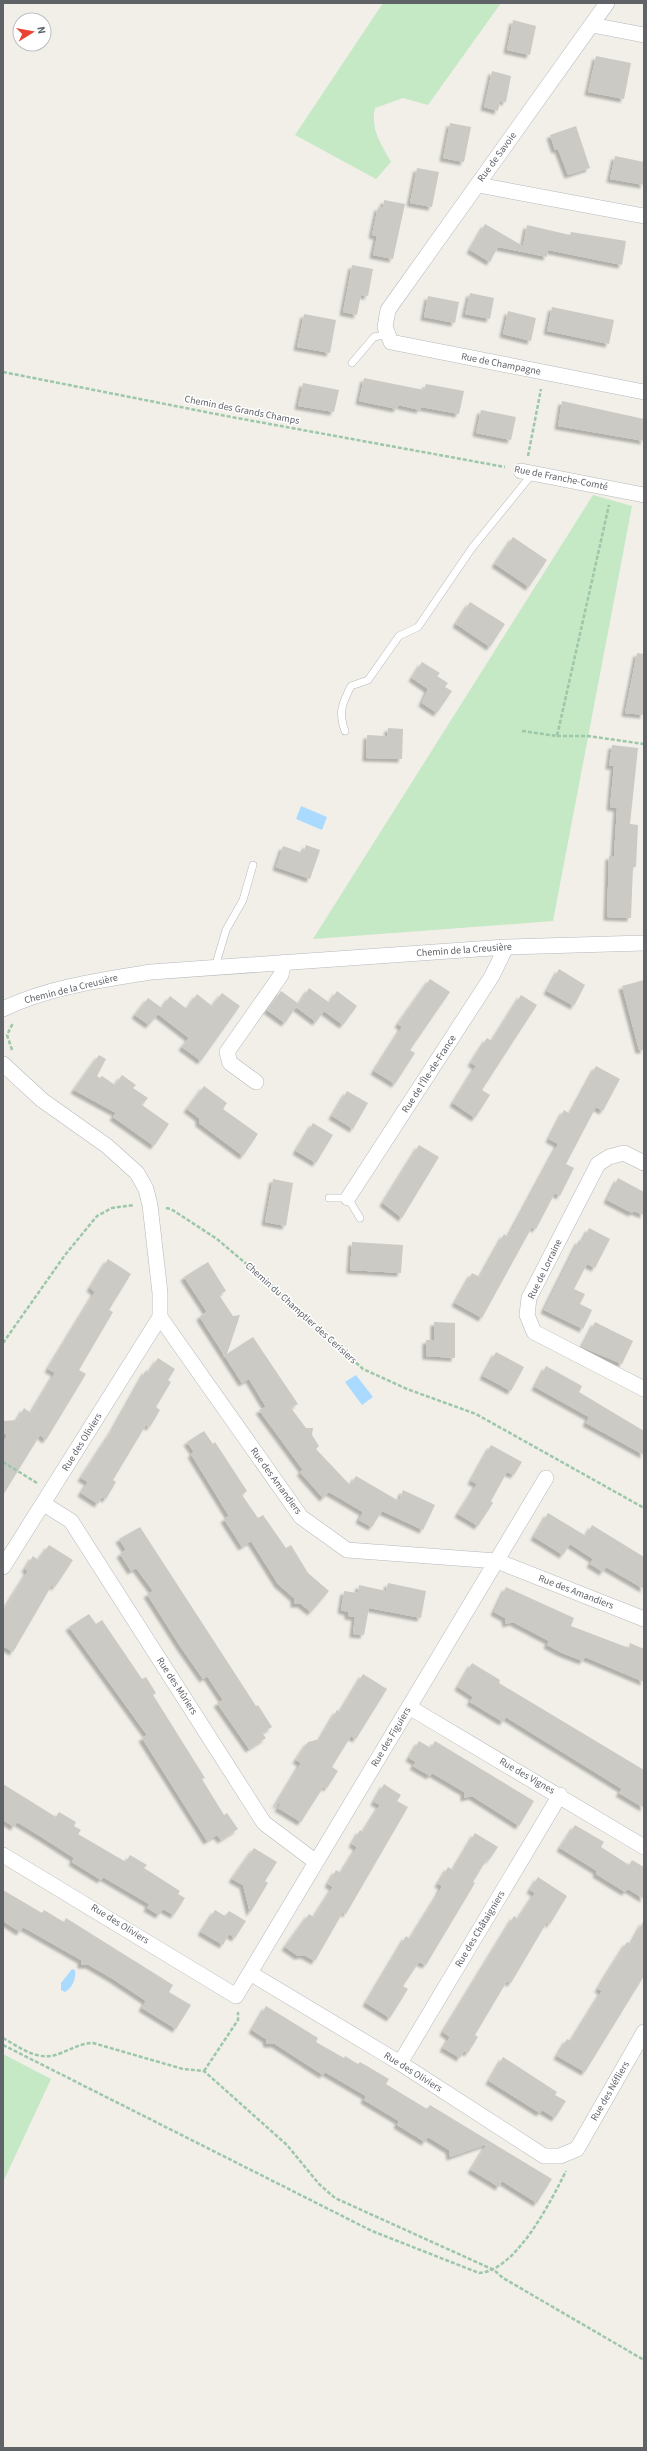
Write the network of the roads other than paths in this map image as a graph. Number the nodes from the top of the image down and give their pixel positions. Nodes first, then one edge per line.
1 (607, 3) edge
2 (592, 25) junction
3 (644, 35) edge
4 (478, 185) junction
5 (644, 216) edge
6 (388, 334) junction
7 (352, 363) dead end
8 (644, 392) edge
9 (526, 472) joint
10 (644, 495) edge
11 (346, 732) dead end
12 (253, 865) dead end
13 (644, 943) edge
14 (506, 947) junction
15 (284, 962) junction
16 (215, 967) junction
17 (3, 1009) edge
18 (8, 1059) edge
19 (256, 1082) dead end
20 (644, 1163) edge
21 (329, 1198) dead end
22 (348, 1198) junction
23 (360, 1218) dead end
24 (160, 1317) junction
25 (644, 1389) edge
26 (546, 1478) dead end
27 (48, 1498) junction
28 (497, 1561) junction
29 (3, 1566) edge
30 (644, 1618) edge
31 (409, 1707) junction
32 (560, 1795) junction
33 (644, 1846) edge
34 (3, 1855) edge
35 (316, 1862) junction
36 (250, 1973) junction
37 (236, 1996) joint
38 (644, 2032) edge
39 (400, 2063) junction
40 (577, 2149) joint

1 - 2 street, Rue de Savoie
2 - 3 street
2 - 4 street, Rue de Savoie
4 - 5 street
4 - 6 street, Rue de Savoie
6 - 7 lane
6 - 8 street, Rue de Champagne
9 - 10 street, Rue de Franche-Comté
9 - 11 lane
12 - 16 lane
13 - 14 street, Chemin de la Creusière
14 - 15 street, Chemin de la Creusière
14 - 22 street, Rue de l'Île-de-France
15 - 16 street, Chemin de la Creusière
15 - 19 street
16 - 17 street, Chemin de la Creusière
18 - 24 street
20 - 25 street, Rue de Lorraine
21 - 22 lane
22 - 23 lane
24 - 27 street, Rue des Oliviers
24 - 28 street, Rue des Amandiers
26 - 28 street, Rue des Figuiers
27 - 29 street, Rue des Oliviers
27 - 35 street, Rue des Mûriers
28 - 30 street, Rue des Amandiers
28 - 31 street, Rue des Figuiers
31 - 32 street, Rue des Vignes
31 - 35 street, Rue des Figuiers
32 - 33 street, Rue des Vignes
32 - 39 street, Rue des Châtaigniers
34 - 37 street, Rue des Oliviers
35 - 36 street, Rue des Figuiers
36 - 37 street, Rue des Figuiers
36 - 39 street, Rue des Oliviers
38 - 40 street, Rue des Néfliers
39 - 40 street, Rue des Oliviers

